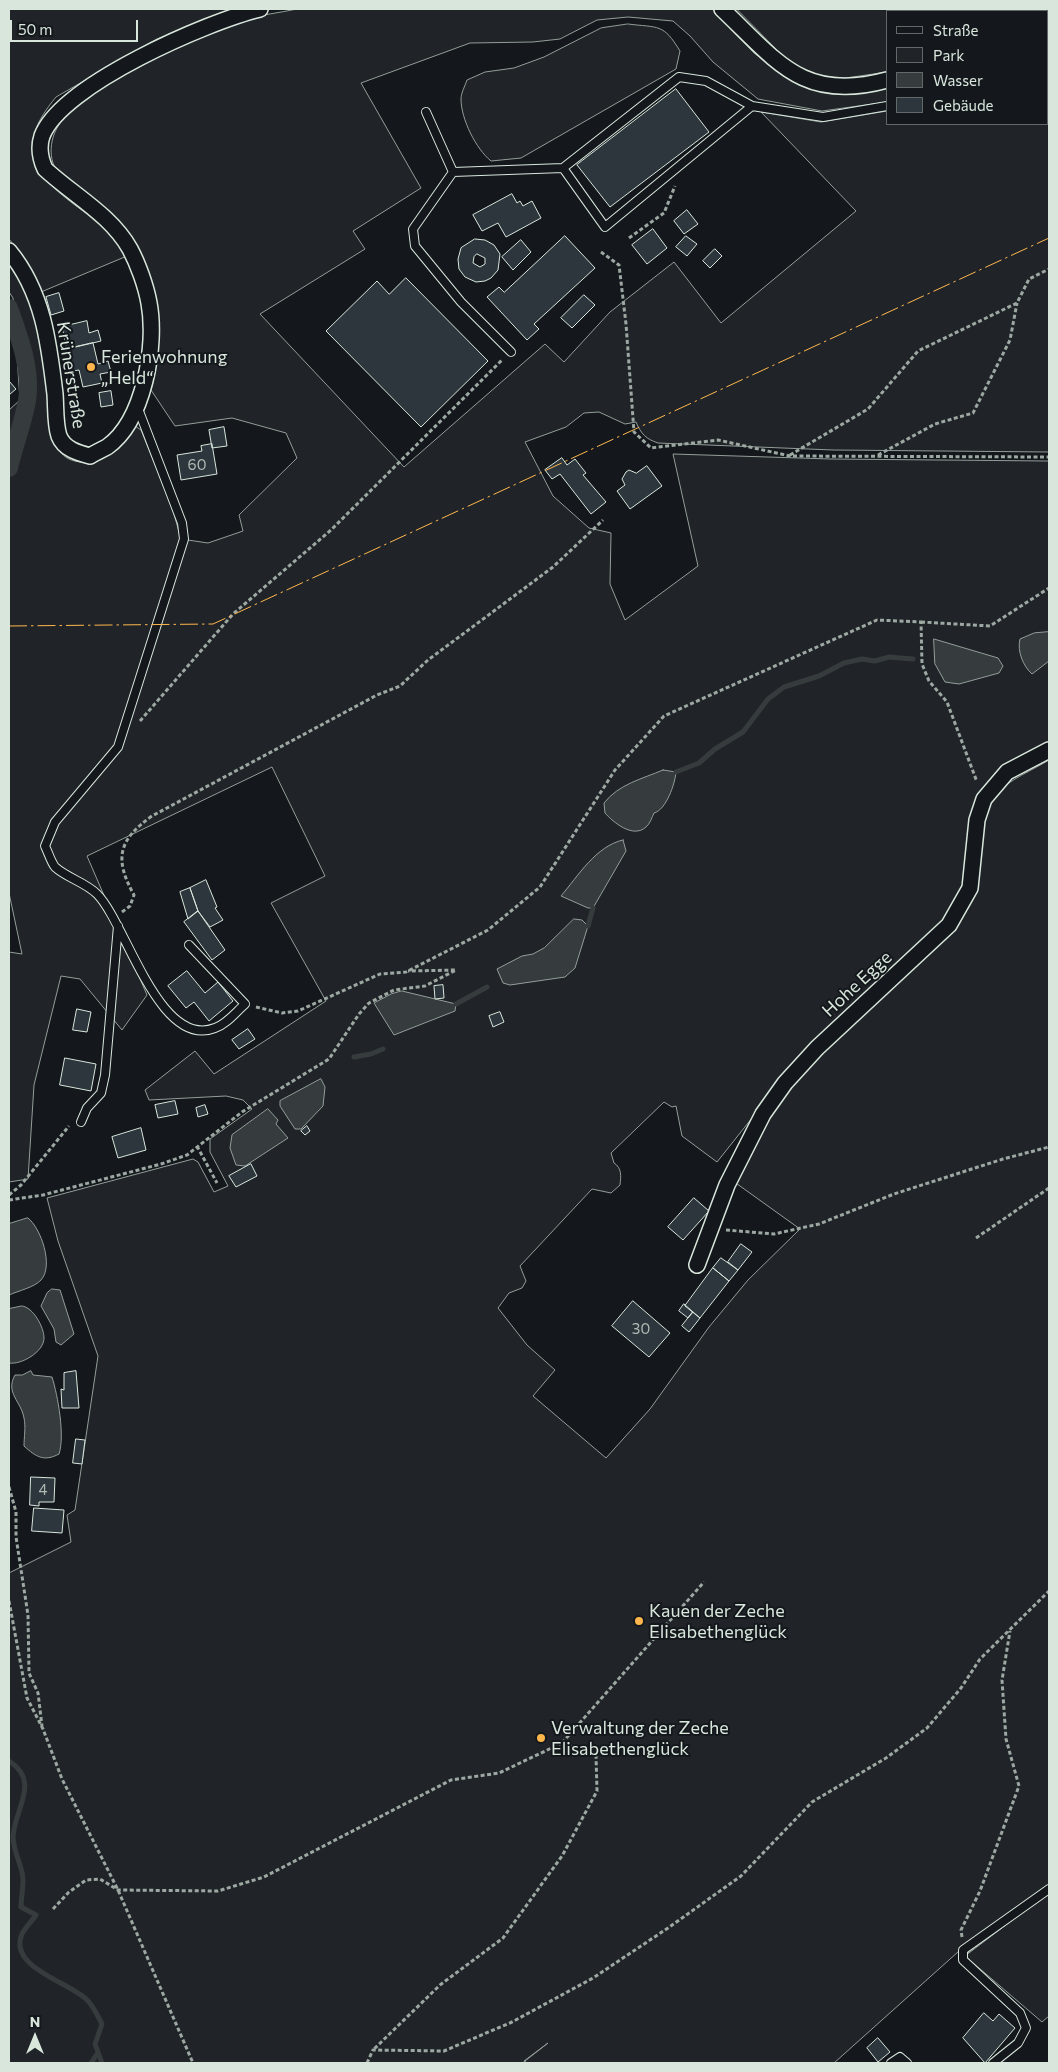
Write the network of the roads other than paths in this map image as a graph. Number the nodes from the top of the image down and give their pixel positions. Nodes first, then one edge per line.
1 (260, 9) edge
2 (722, 9) edge
3 (886, 80) edge
4 (752, 106) junction
5 (886, 106) edge
6 (426, 112) dead end
7 (563, 168) junction
8 (453, 172) junction
9 (9, 251) edge
10 (511, 352) road end
11 (137, 406) junction
12 (1049, 750) edge
13 (118, 926) junction
14 (189, 945) dead end
15 (81, 1122) dead end
16 (697, 1265) dead end
17 (1049, 1889) edge
18 (891, 2063) edge
19 (907, 2063) edge
20 (993, 2063) edge

1 - 11 street, Krünerstraße
2 - 3 street
4 - 5 lane
4 - 7 lane
4 - 7 lane
6 - 8 lane
7 - 8 lane
8 - 10 lane
9 - 11 street, Krünerstraße
11 - 13 lane
12 - 16 street, Hohe Egge
13 - 14 lane
13 - 15 lane
17 - 20 lane
18 - 19 lane

